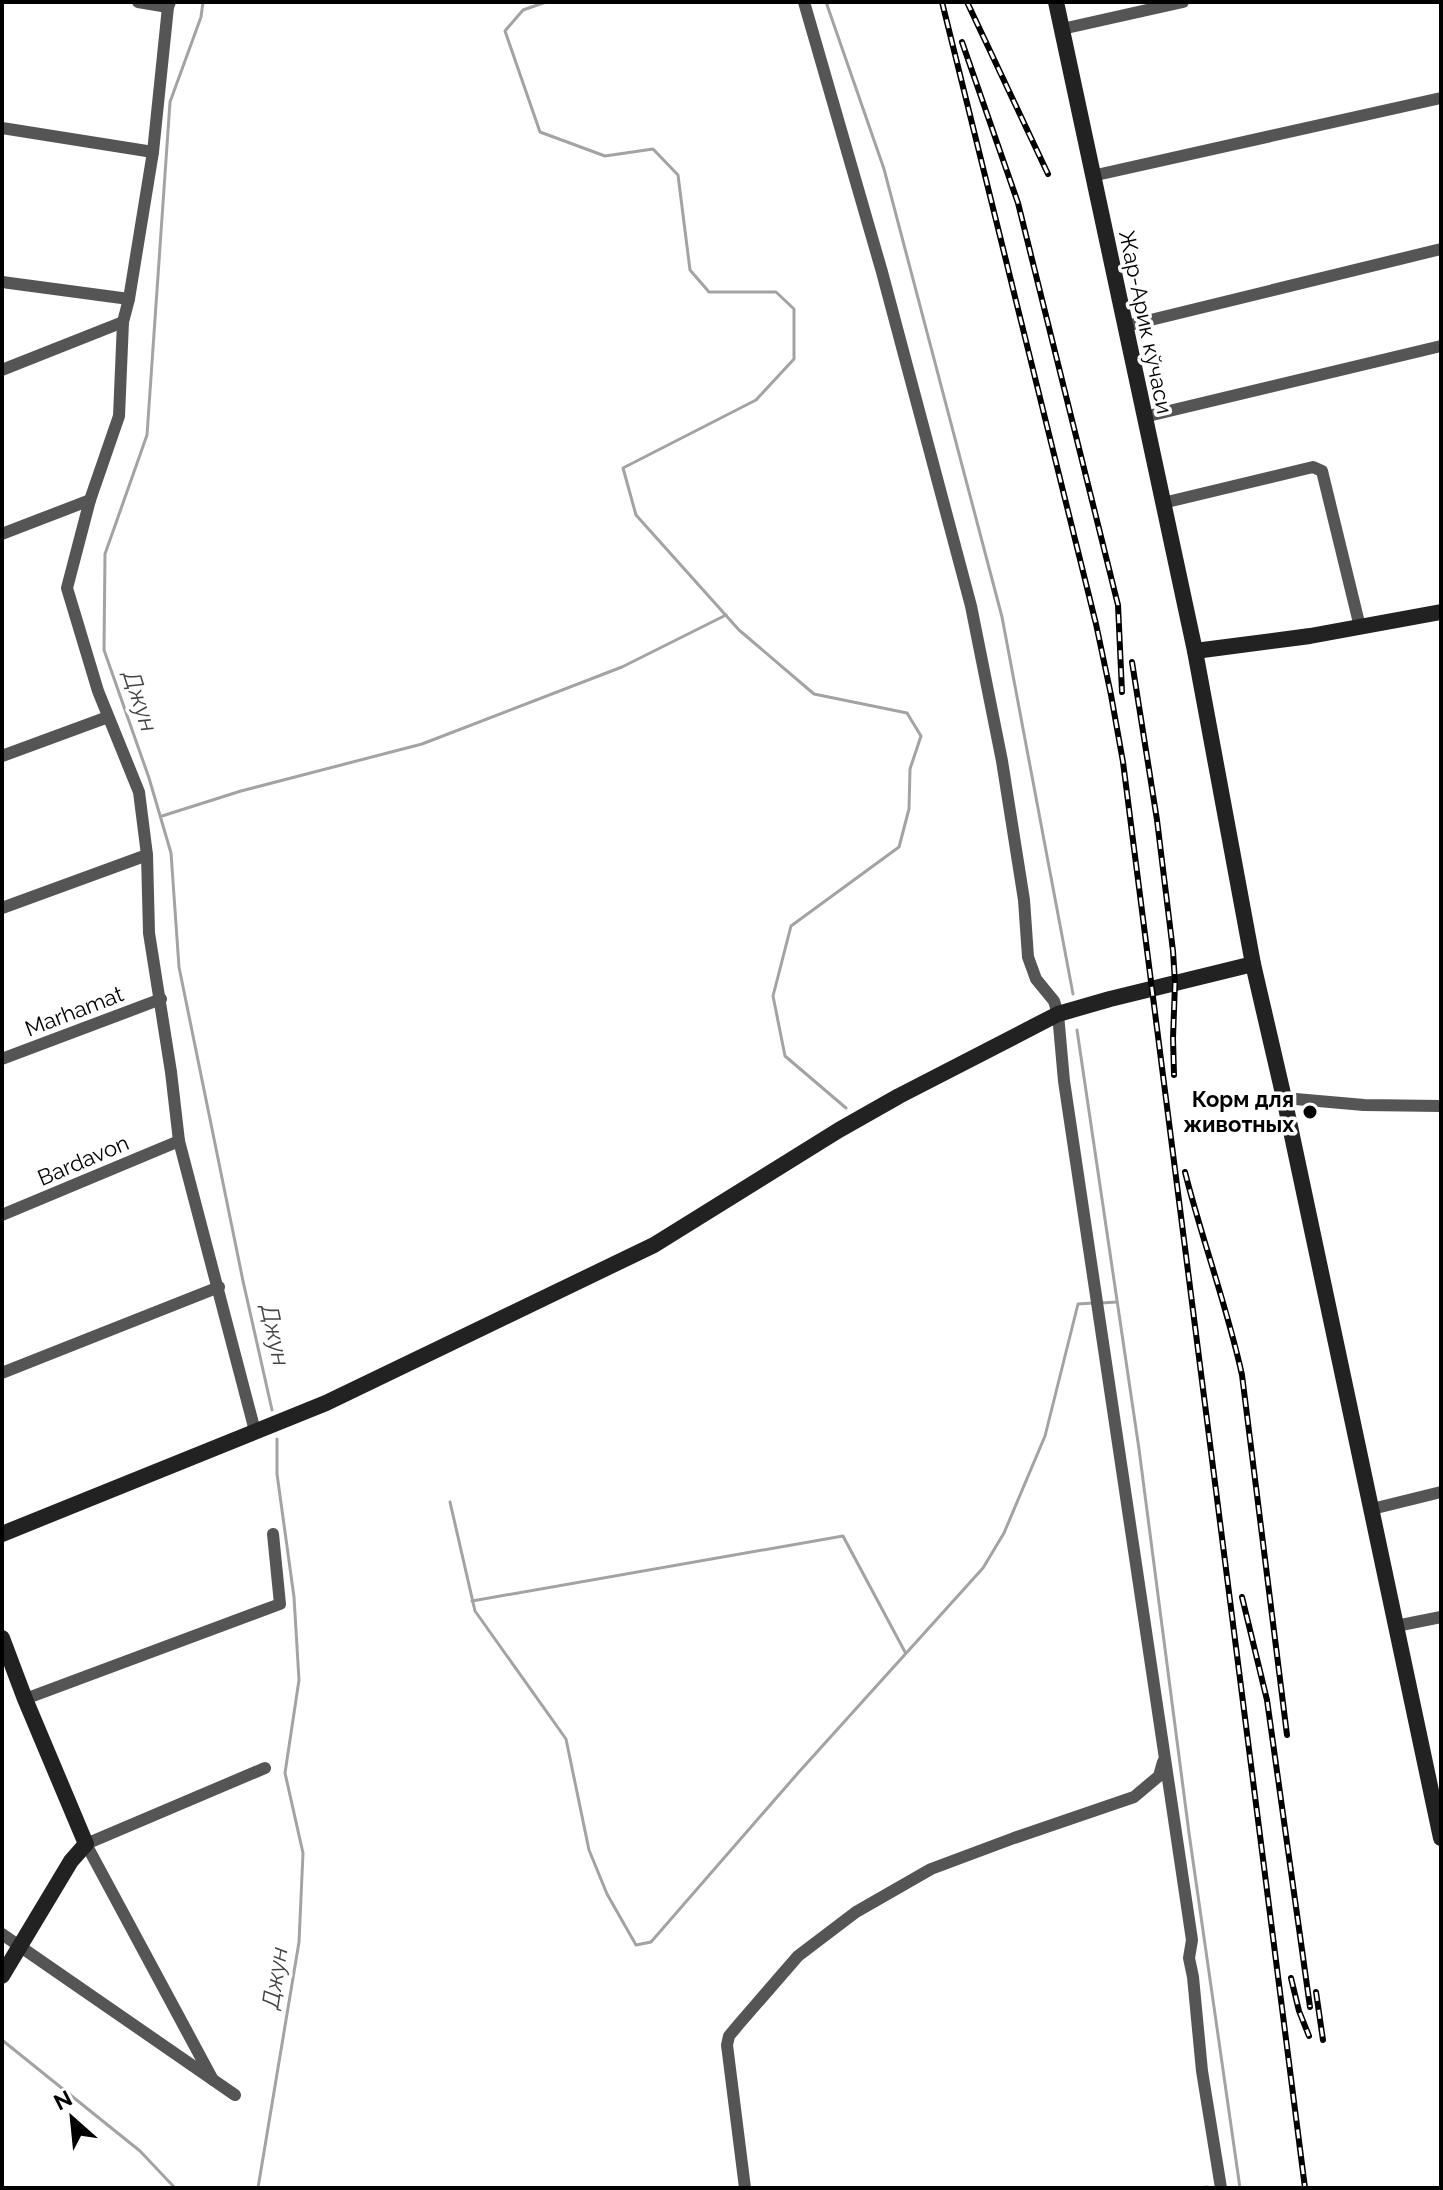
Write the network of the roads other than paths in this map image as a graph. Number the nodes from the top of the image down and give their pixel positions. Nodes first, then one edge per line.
1 (138, 2) edge
2 (804, 2) edge
3 (1056, 2) edge
4 (1183, 2) edge
5 (169, 4) edge
6 (1062, 29) junction
7 (1441, 98) edge
8 (2, 128) edge
9 (153, 152) junction
10 (1092, 176) junction
11 (1441, 249) edge
12 (2, 282) edge
13 (129, 299) junction
14 (123, 322) junction
15 (1126, 326) junction
16 (1441, 346) edge
17 (2, 370) edge
18 (1144, 417) junction
19 (90, 500) junction
20 (1163, 503) junction
21 (2, 534) edge
22 (1441, 612) edge
23 (1360, 627) junction
24 (1195, 651) junction
25 (108, 717) junction
26 (2, 756) edge
27 (147, 855) junction
28 (2, 908) edge
29 (1253, 964) junction
30 (161, 999) junction
31 (1058, 1014) junction
32 (2, 1059) edge
33 (1284, 1098) junction
34 (1441, 1106) edge
35 (179, 1141) junction
36 (2, 1215) edge
37 (219, 1287) junction
38 (2, 1373) edge
39 (255, 1431) junction
40 (1441, 1492) edge
41 (1372, 1509) junction
42 (2, 1534) edge
43 (273, 1534) dead end
44 (1441, 1617) edge
45 (1396, 1626) junction
46 (2, 1638) edge
47 (25, 1699) junction
48 (1165, 1759) junction
49 (265, 1768) dead end
50 (1169, 1787) junction
51 (1134, 1797) junction
52 (1441, 1838) edge
53 (86, 1844) junction
54 (2, 1934) edge
55 (20, 1946) junction
56 (2, 1976) edge
57 (213, 2080) junction
58 (235, 2095) dead end
59 (745, 2188) edge
60 (1221, 2188) edge

1 - 5 street
2 - 31 street
3 - 6 main road, Жар-Арик кўчаси
4 - 6 street
5 - 9 street
6 - 10 main road, Жар-Арик кўчаси
7 - 10 street
8 - 9 street
9 - 13 street
10 - 15 main road, Жар-Арик кўчаси
11 - 15 street
12 - 13 street
13 - 14 street
14 - 17 street
14 - 19 street
15 - 18 main road, Жар-Арик кўчаси
16 - 18 street
18 - 20 main road, Жар-Арик кўчаси
19 - 21 street
19 - 25 street
20 - 23 street
20 - 24 main road, Жар-Арик кўчаси
22 - 23 main road
23 - 24 main road
24 - 29 main road, Жар-Арик кўчаси
25 - 26 street
25 - 27 street
27 - 28 street
27 - 30 street
29 - 31 main road
29 - 33 main road, Жар-Арик кўчаси
30 - 32 street, Marhamat
30 - 35 street
31 - 39 main road
31 - 48 street
33 - 34 street
33 - 41 main road, Жар-Арик кўчаси
35 - 36 street, Bardavon
35 - 37 street
37 - 38 street
37 - 39 street
39 - 42 main road
40 - 41 street
41 - 45 main road, Жар-Арик кўчаси
43 - 47 street
44 - 45 street
45 - 52 main road, Жар-Арик кўчаси
46 - 47 main road
47 - 53 main road
48 - 50 street
48 - 51 street
49 - 53 street
50 - 51 street
50 - 60 street
51 - 59 street
53 - 55 main road
53 - 57 street
54 - 55 street
55 - 56 main road
55 - 57 street
57 - 58 street

